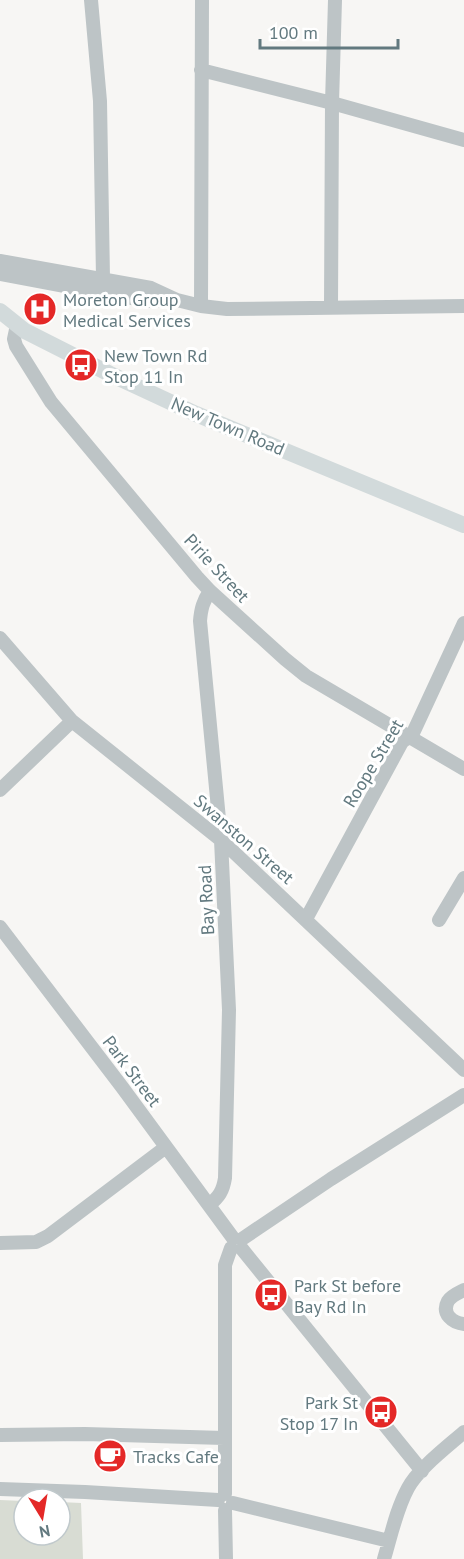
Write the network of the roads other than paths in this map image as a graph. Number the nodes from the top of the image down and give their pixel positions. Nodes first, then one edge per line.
1 (91, 0) edge
2 (202, 0) edge
3 (335, 0) edge
4 (201, 70) junction
5 (332, 103) junction
6 (464, 140) edge
7 (0, 261) edge
8 (0, 274) edge
9 (103, 278) junction
10 (177, 300) junction
11 (201, 306) junction
12 (464, 306) edge
13 (331, 307) junction
14 (0, 310) edge
15 (17, 325) junction
16 (464, 525) edge
17 (210, 591) junction
18 (464, 623) edge
19 (0, 638) edge
20 (72, 721) junction
21 (409, 738) junction
22 (464, 769) edge
23 (0, 790) edge
24 (221, 840) junction
25 (464, 878) edge
26 (306, 919) junction
27 (439, 920) dead end
28 (0, 927) edge
29 (464, 1070) edge
30 (464, 1095) edge
31 (166, 1147) junction
32 (209, 1205) junction
33 (0, 1243) edge
34 (237, 1244) junction
35 (464, 1290) edge
36 (464, 1324) edge
37 (464, 1432) edge
38 (0, 1434) edge
39 (224, 1438) junction
40 (422, 1471) junction
41 (0, 1489) edge
42 (225, 1502) junction
43 (389, 1541) junction
44 (226, 1559) edge
45 (384, 1559) edge

1 - 9 street
2 - 4 street
3 - 5 street
4 - 5 street
4 - 11 street
5 - 6 street
5 - 13 street
7 - 9 street
8 - 10 street
9 - 10 street
10 - 11 street
11 - 13 street
12 - 13 street
14 - 15 main road, New Town Road
15 - 16 main road, New Town Road
15 - 17 street, Pirie Street
17 - 21 street, Pirie Street
17 - 24 street, Bay Road
18 - 21 street, Roope Street
19 - 20 street, Swanston Street
20 - 23 street
20 - 24 street, Swanston Street
21 - 22 street, Pirie Street
21 - 26 street, Roope Street
24 - 26 street, Swanston Street
24 - 32 street, Bay Road
25 - 27 street
26 - 29 street, Swanston Street
28 - 31 street, Park Street
30 - 34 street
31 - 32 street, Park Street
31 - 33 street
32 - 34 street, Park Street
34 - 39 street
34 - 40 street, Park Street
35 - 36 street
37 - 40 street
38 - 39 street
39 - 42 street
40 - 43 street
41 - 42 street
42 - 43 street
42 - 44 street
43 - 45 street

